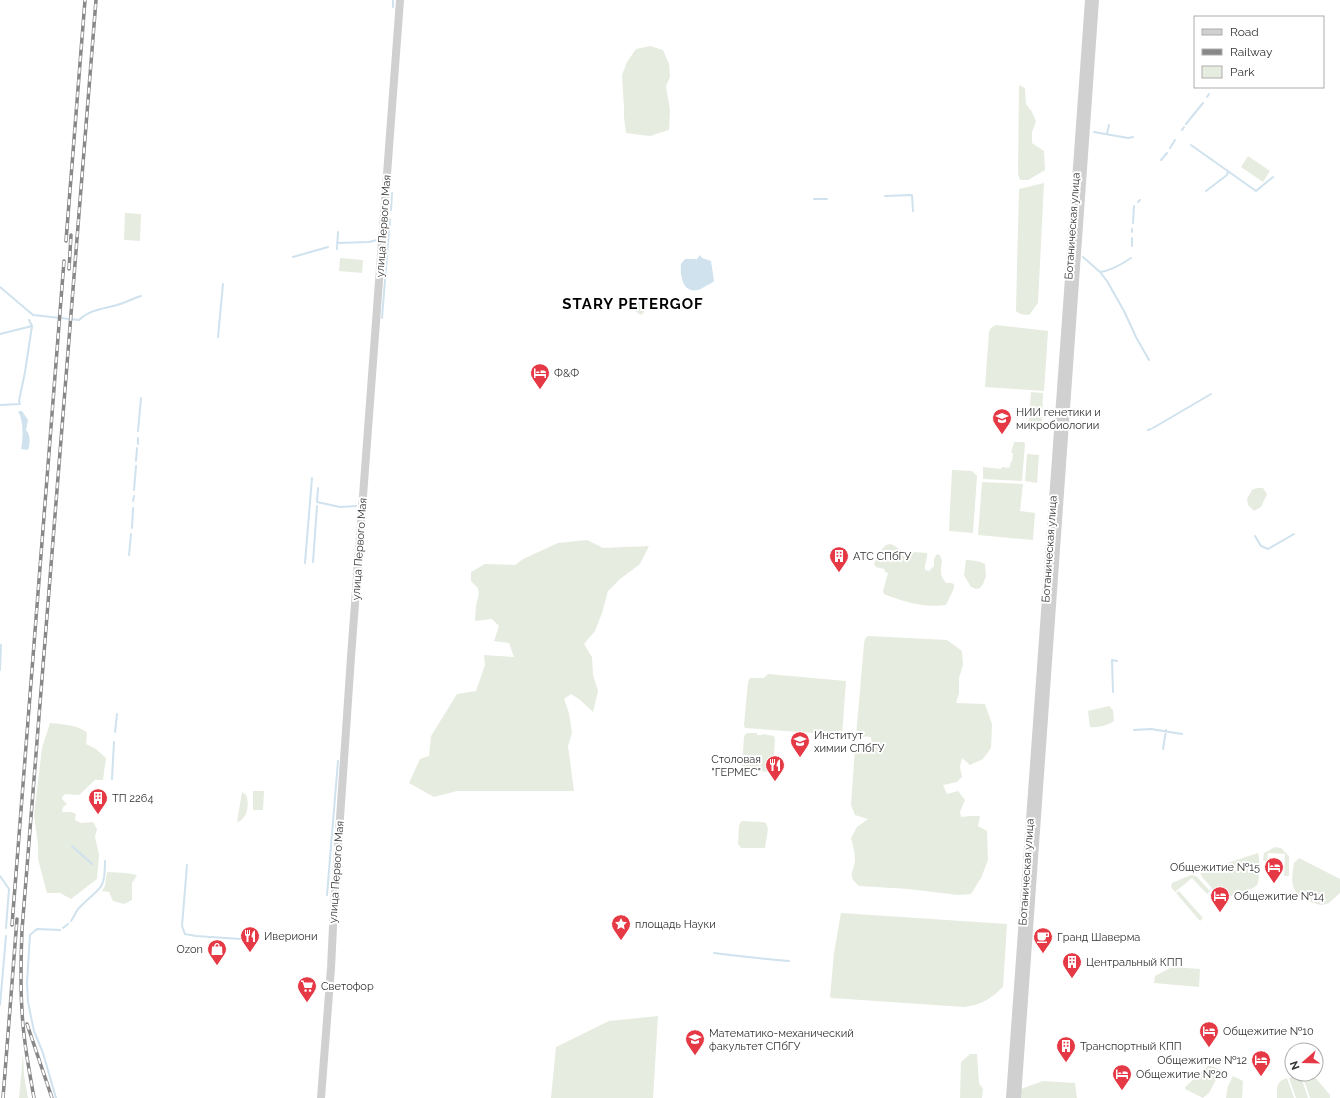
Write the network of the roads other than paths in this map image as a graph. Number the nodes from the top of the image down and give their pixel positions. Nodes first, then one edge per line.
1 (400, 0) edge
2 (1089, 0) edge
3 (1095, 0) edge
4 (321, 1098) edge
5 (1010, 1098) edge
6 (1017, 1098) edge

1 - 4 street, улица Первого Мая
2 - 5 street, Ботаническая улица
3 - 6 street, Ботаническая улица

